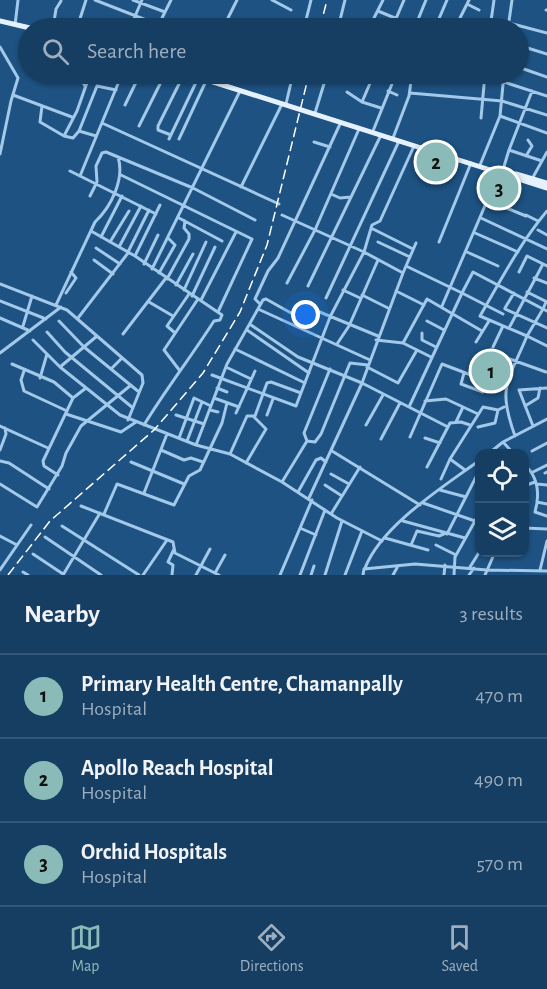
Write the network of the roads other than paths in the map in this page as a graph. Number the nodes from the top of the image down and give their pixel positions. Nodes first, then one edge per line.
1 (18, 0) edge
2 (86, 0) edge
3 (95, 0) edge
4 (133, 0) edge
5 (171, 0) edge
6 (237, 0) edge
7 (272, 0) edge
8 (311, 0) edge
9 (345, 0) edge
10 (383, 0) edge
11 (404, 0) edge
12 (426, 0) edge
13 (447, 0) edge
14 (494, 0) edge
15 (512, 0) edge
16 (61, 1) edge
17 (141, 1) edge
18 (468, 2) edge
19 (291, 10) dead end
20 (479, 10) dead end
21 (378, 11) junction
22 (165, 12) junction
23 (136, 15) junction
24 (55, 18) edge
25 (80, 18) edge
26 (135, 18) edge
27 (142, 18) edge
28 (162, 18) edge
29 (228, 18) edge
30 (306, 18) edge
31 (340, 18) edge
32 (374, 18) edge
33 (394, 18) edge
34 (396, 18) edge
35 (420, 18) edge
36 (439, 18) edge
37 (460, 18) edge
38 (491, 18) edge
39 (510, 18) edge
40 (0, 21) edge
41 (15, 25) junction
42 (18, 26) edge
43 (529, 28) edge
44 (547, 33) edge
45 (0, 47) edge
46 (529, 48) edge
47 (547, 54) edge
48 (6, 59) junction
49 (1, 60) edge
50 (529, 71) edge
51 (547, 77) edge
52 (83, 84) edge
53 (86, 84) edge
54 (118, 84) edge
55 (135, 84) edge
56 (160, 84) edge
57 (181, 84) edge
58 (196, 84) edge
59 (205, 84) edge
60 (224, 84) edge
61 (290, 84) edge
62 (324, 84) edge
63 (370, 84) edge
64 (391, 84) edge
65 (411, 84) edge
66 (484, 84) edge
67 (504, 84) edge
68 (510, 84) edge
69 (85, 88) junction
70 (241, 89) junction
71 (116, 90) junction
72 (388, 91) junction
73 (532, 91) junction
74 (347, 92) dead end
75 (410, 93) junction
76 (13, 95) junction
77 (398, 95) dead end
78 (547, 96) edge
79 (482, 100) junction
80 (502, 101) junction
81 (362, 102) junction
82 (284, 103) junction
83 (125, 105) dead end
84 (42, 106) junction
85 (381, 108) junction
86 (526, 108) junction
87 (315, 113) junction
88 (546, 114) edge
89 (500, 116) junction
90 (72, 117) junction
91 (481, 118) dead end
92 (341, 122) junction
93 (102, 123) junction
94 (519, 123) junction
95 (139, 126) dead end
96 (360, 127) junction
97 (79, 131) junction
98 (374, 131) junction
99 (547, 133) edge
100 (382, 134) junction
101 (64, 136) junction
102 (96, 136) junction
103 (179, 139) dead end
104 (396, 139) junction
105 (528, 140) dead end
106 (314, 142) dead end
107 (414, 144) junction
108 (330, 147) junction
109 (509, 150) junction
110 (547, 152) edge
111 (0, 153) edge
112 (526, 156) junction
113 (118, 157) junction
114 (471, 162) junction
115 (542, 162) junction
116 (480, 165) junction
117 (202, 168) junction
118 (70, 171) dead end
119 (503, 173) junction
120 (121, 175) junction
121 (80, 176) junction
122 (531, 181) junction
123 (547, 183) edge
124 (96, 185) junction
125 (194, 188) junction
126 (240, 188) junction
127 (547, 188) edge
128 (113, 192) junction
129 (331, 194) junction
130 (90, 196) dead end
131 (122, 196) junction
132 (351, 197) junction
133 (489, 201) junction
134 (279, 204) dead end
135 (160, 205) dead end
136 (141, 206) junction
137 (184, 206) junction
138 (149, 210) junction
139 (129, 211) dead end
140 (547, 211) edge
141 (156, 214) junction
142 (282, 215) dead end
143 (178, 217) junction
144 (481, 218) junction
145 (255, 220) dead end
146 (185, 221) junction
147 (295, 221) junction
148 (538, 221) junction
149 (371, 228) junction
150 (315, 230) junction
151 (538, 230) dead end
152 (91, 231) junction
153 (236, 232) junction
154 (475, 233) junction
155 (158, 235) dead end
156 (547, 235) edge
157 (101, 237) junction
158 (525, 237) junction
159 (168, 238) junction
160 (332, 238) junction
161 (222, 241) dead end
162 (110, 242) junction
163 (206, 242) dead end
164 (378, 242) dead end
165 (439, 242) dead end
166 (416, 243) dead end
167 (118, 247) junction
168 (215, 247) dead end
169 (96, 248) dead end
170 (351, 248) junction
171 (413, 249) junction
172 (547, 249) edge
173 (128, 252) junction
174 (364, 252) junction
175 (466, 252) junction
176 (518, 252) junction
177 (193, 254) dead end
178 (135, 256) junction
179 (410, 257) junction
180 (94, 260) dead end
181 (378, 260) junction
182 (120, 264) junction
183 (144, 264) junction
184 (545, 265) edge
185 (406, 266) junction
186 (498, 266) dead end
187 (152, 269) junction
188 (71, 272) junction
189 (519, 272) dead end
190 (159, 273) junction
191 (403, 273) junction
192 (112, 274) junction
193 (166, 278) junction
194 (534, 278) junction
195 (287, 283) dead end
196 (0, 284) edge
197 (547, 284) edge
198 (176, 285) junction
199 (499, 285) junction
200 (308, 286) dead end
201 (450, 287) junction
202 (184, 290) junction
203 (343, 290) junction
204 (395, 291) junction
205 (526, 292) junction
206 (66, 293) dead end
207 (462, 293) junction
208 (514, 293) junction
209 (191, 295) junction
210 (32, 296) junction
211 (361, 296) junction
212 (326, 298) dead end
213 (523, 298) junction
214 (199, 300) junction
215 (0, 301) edge
216 (547, 301) edge
217 (149, 302) junction
218 (260, 304) junction
219 (56, 305) junction
220 (424, 305) junction
221 (442, 306) junction
222 (486, 306) junction
223 (60, 307) junction
224 (310, 308) dead end
225 (388, 308) junction
226 (258, 309) junction
227 (505, 309) junction
228 (545, 310) edge
229 (27, 312) junction
230 (218, 312) junction
231 (291, 313) dead end
232 (453, 314) junction
233 (503, 314) junction
234 (516, 314) junction
235 (173, 316) junction
236 (330, 317) junction
237 (78, 318) junction
238 (1, 319) edge
239 (46, 319) junction
240 (59, 321) dead end
241 (427, 321) dead end
242 (489, 321) junction
243 (535, 322) junction
244 (498, 323) junction
245 (0, 325) edge
246 (250, 325) junction
247 (350, 325) junction
248 (23, 326) junction
249 (502, 326) junction
250 (509, 328) junction
251 (547, 328) edge
252 (247, 330) junction
253 (444, 330) junction
254 (30, 331) junction
255 (482, 331) junction
256 (47, 333) dead end
257 (175, 333) junction
258 (422, 333) dead end
259 (123, 334) dead end
260 (97, 336) junction
261 (527, 336) junction
262 (323, 338) junction
263 (377, 338) junction
264 (33, 340) dead end
265 (476, 342) dead end
266 (403, 343) junction
267 (336, 344) junction
268 (547, 346) edge
269 (84, 347) junction
270 (436, 347) junction
271 (493, 347) dead end
272 (235, 349) junction
273 (417, 350) junction
274 (0, 353) edge
275 (47, 354) junction
276 (72, 357) junction
277 (431, 357) junction
278 (122, 358) junction
279 (307, 360) junction
280 (370, 360) junction
281 (517, 361) junction
282 (313, 362) junction
283 (12, 364) dead end
284 (368, 366) junction
285 (60, 367) junction
286 (226, 367) junction
287 (488, 367) junction
288 (111, 369) junction
289 (303, 369) junction
290 (330, 369) junction
291 (24, 371) junction
292 (180, 371) junction
293 (255, 372) dead end
294 (546, 372) edge
295 (309, 373) junction
296 (464, 373) junction
297 (212, 375) dead end
298 (344, 376) junction
299 (471, 377) junction
300 (39, 378) junction
301 (221, 378) junction
302 (509, 378) junction
303 (250, 379) junction
304 (305, 383) junction
305 (362, 383) junction
306 (131, 386) junction
307 (468, 386) junction
308 (540, 387) junction
309 (86, 388) junction
310 (217, 388) junction
311 (246, 388) junction
312 (505, 388) junction
313 (547, 388) edge
314 (139, 392) junction
315 (227, 392) dead end
316 (483, 392) dead end
317 (301, 393) junction
318 (383, 394) junction
319 (118, 395) junction
320 (263, 395) junction
321 (74, 398) junction
322 (214, 398) junction
323 (273, 399) junction
324 (425, 401) junction
325 (202, 402) junction
326 (226, 403) junction
327 (400, 403) junction
328 (106, 404) junction
329 (525, 406) junction
330 (239, 407) junction
331 (409, 407) junction
332 (463, 407) junction
333 (504, 407) junction
334 (133, 408) junction
335 (210, 408) junction
336 (498, 410) junction
337 (218, 412) dead end
338 (66, 413) junction
339 (236, 413) dead end
340 (420, 413) junction
341 (478, 414) junction
342 (176, 415) dead end
343 (267, 415) dead end
344 (254, 417) junction
345 (186, 418) junction
346 (547, 419) edge
347 (87, 420) junction
348 (129, 420) junction
349 (195, 421) junction
350 (136, 422) junction
351 (456, 422) junction
352 (204, 424) junction
353 (144, 425) junction
354 (366, 425) dead end
355 (470, 425) junction
356 (0, 426) edge
357 (534, 426) junction
358 (448, 427) junction
359 (5, 428) junction
360 (478, 428) dead end
361 (167, 434) junction
362 (515, 436) junction
363 (410, 437) dead end
364 (179, 438) junction
365 (425, 438) dead end
366 (381, 440) dead end
367 (187, 441) junction
368 (307, 441) junction
369 (503, 442) junction
370 (440, 443) junction
371 (547, 443) edge
372 (196, 445) junction
373 (48, 448) junction
374 (209, 448) junction
375 (493, 449) edge
376 (509, 449) edge
377 (0, 450) edge
378 (160, 450) junction
379 (332, 451) junction
380 (532, 451) dead end
381 (230, 454) junction
382 (450, 459) junction
383 (0, 460) edge
384 (131, 462) dead end
385 (203, 462) junction
386 (326, 462) junction
387 (246, 463) junction
388 (475, 464) edge
389 (547, 465) edge
390 (360, 467) junction
391 (427, 468) dead end
392 (529, 469) edge
393 (465, 470) junction
394 (153, 471) junction
395 (532, 472) junction
396 (58, 474) junction
397 (331, 474) dead end
398 (441, 478) dead end
399 (475, 479) edge
400 (282, 482) junction
401 (535, 483) junction
402 (0, 484) edge
403 (184, 484) junction
404 (349, 484) junction
405 (325, 485) dead end
406 (529, 485) edge
407 (547, 485) edge
408 (49, 489) junction
409 (440, 490) junction
410 (298, 492) junction
411 (144, 494) junction
412 (342, 496) junction
413 (466, 497) junction
414 (310, 499) junction
415 (537, 502) junction
416 (422, 504) junction
417 (547, 504) edge
418 (81, 506) dead end
419 (325, 510) junction
420 (102, 514) junction
421 (331, 514) junction
422 (457, 514) junction
423 (547, 516) edge
424 (342, 520) junction
425 (403, 521) junction
426 (475, 521) joint
427 (31, 525) dead end
428 (62, 526) dead end
429 (300, 528) junction
430 (529, 528) edge
431 (547, 528) edge
432 (362, 531) junction
433 (447, 533) junction
434 (316, 535) junction
435 (0, 536) edge
436 (45, 537) dead end
437 (465, 538) junction
438 (86, 540) junction
439 (167, 540) junction
440 (384, 540) junction
441 (547, 541) edge
442 (436, 544) dead end
443 (17, 545) junction
444 (411, 545) junction
445 (174, 549) junction
446 (210, 549) dead end
447 (428, 550) dead end
448 (33, 554) dead end
449 (225, 555) dead end
450 (456, 555) junction
451 (75, 557) junction
452 (477, 557) edge
453 (493, 557) edge
454 (445, 565) junction
455 (314, 566) dead end
456 (398, 566) junction
457 (454, 566) junction
458 (200, 567) junction
459 (472, 568) junction
460 (364, 569) junction
461 (0, 570) edge
462 (487, 570) junction
463 (540, 570) junction
464 (23, 572) dead end
465 (547, 573) edge
466 (28, 575) edge
467 (64, 575) edge
468 (101, 575) edge
469 (139, 575) edge
470 (172, 575) edge
471 (196, 575) edge
472 (216, 575) edge
473 (280, 575) edge
474 (300, 575) edge
475 (311, 575) edge
476 (325, 575) edge
477 (345, 575) edge
478 (363, 575) edge
479 (393, 575) edge
480 (444, 575) edge
481 (454, 575) edge
482 (469, 575) edge
483 (485, 575) edge

1 - 41 street
2 - 25 street
3 - 23 street
4 - 17 street
5 - 22 street
6 - 29 street
7 - 19 street
8 - 30 street
9 - 31 street
10 - 21 street
11 - 34 street
12 - 35 street
13 - 36 street
14 - 38 street
15 - 39 street
16 - 24 street
17 - 22 street
17 - 23 street
18 - 20 street
18 - 37 street
21 - 32 street
21 - 33 street
22 - 28 street
23 - 26 street
23 - 27 street
40 - 41 main road
41 - 42 main road
43 - 44 street
45 - 48 street
46 - 47 street
48 - 49 street
48 - 76 street
50 - 51 street
52 - 69 street
53 - 69 street
54 - 71 street
55 - 83 street
56 - 95 street
57 - 58 street
59 - 103 street
60 - 70 main road
61 - 82 street
62 - 87 street
63 - 81 street
64 - 72 street
65 - 75 street
66 - 79 street
67 - 80 street
68 - 73 street
69 - 90 street
70 - 82 main road
70 - 117 street
71 - 93 street
71 - 97 street
72 - 77 street
72 - 85 street
73 - 78 street
73 - 86 street
74 - 81 street
75 - 79 street
75 - 104 street
76 - 84 street
76 - 111 street
79 - 80 street
79 - 91 street
80 - 86 street
80 - 89 street
81 - 85 street
82 - 87 main road
82 - 126 street
84 - 90 street
84 - 101 street
85 - 98 street
86 - 88 street
86 - 94 street
87 - 92 main road
89 - 94 street
89 - 116 street
90 - 101 street
92 - 96 main road
92 - 108 street
93 - 102 street
93 - 117 street
94 - 99 street
94 - 109 street
96 - 98 main road
96 - 129 street
97 - 101 street
97 - 102 street
98 - 100 main road
100 - 104 main road
100 - 132 street
102 - 121 street
104 - 107 main road
104 - 170 street
105 - 112 street
106 - 108 street
107 - 114 main road
107 - 149 street
108 - 147 street
109 - 112 street
109 - 119 street
110 - 115 street
112 - 115 street
113 - 120 street
113 - 124 street
113 - 125 street
114 - 116 main road
114 - 165 street
115 - 122 street
116 - 119 main road
117 - 125 street
117 - 126 street
118 - 121 street
119 - 122 main road
119 - 133 street
120 - 128 street
120 - 137 street
121 - 124 street
122 - 123 main road
122 - 127 main road
124 - 128 street
124 - 130 street
125 - 137 street
125 - 145 street
126 - 134 street
128 - 131 street
128 - 152 street
129 - 132 street
129 - 150 street
131 - 136 street
131 - 157 street
132 - 160 street
133 - 144 street
133 - 148 street
135 - 141 street
136 - 138 street
136 - 167 street
137 - 143 street
137 - 153 street
138 - 141 street
138 - 173 street
139 - 162 street
140 - 148 street
141 - 178 street
142 - 147 street
143 - 146 street
143 - 159 street
144 - 154 street
144 - 158 street
146 - 161 street
146 - 193 street
147 - 150 street
147 - 218 street
148 - 158 street
149 - 171 street
149 - 174 street
150 - 160 street
150 - 195 street
151 - 156 street
152 - 157 street
152 - 188 street
153 - 214 street
153 - 230 street
154 - 175 street
154 - 176 street
155 - 183 street
157 - 162 street
158 - 172 street
158 - 176 street
159 - 187 street
159 - 190 street
160 - 170 street
160 - 200 street
162 - 167 street
163 - 202 street
164 - 179 street
166 - 171 street
167 - 173 street
168 - 209 street
169 - 182 street
170 - 174 street
170 - 212 street
171 - 179 street
173 - 178 street
173 - 182 street
174 - 181 street
174 - 203 street
175 - 186 street
175 - 201 street
176 - 199 street
177 - 198 street
178 - 183 street
179 - 185 street
180 - 192 street
181 - 191 street
181 - 211 street
182 - 192 street
183 - 187 street
184 - 189 street
184 - 194 street
185 - 191 street
185 - 201 street
187 - 190 street
188 - 206 street
188 - 219 street
190 - 193 street
191 - 204 street
192 - 237 street
193 - 198 street
193 - 217 street
194 - 197 street
194 - 205 street
196 - 210 street
198 - 202 street
199 - 207 street
199 - 208 street
199 - 222 street
201 - 207 street
201 - 221 street
202 - 209 street
203 - 211 street
203 - 236 street
204 - 220 street
204 - 225 street
205 - 213 street
205 - 216 street
207 - 222 street
207 - 232 street
208 - 213 street
208 - 227 street
209 - 214 street
209 - 235 street
210 - 219 street
210 - 229 street
211 - 225 street
211 - 247 street
213 - 228 street
213 - 234 street
214 - 230 street
214 - 257 street
215 - 229 street
216 - 228 street
217 - 235 street
217 - 259 street
218 - 226 street
218 - 231 street
219 - 223 street
220 - 221 street
220 - 266 street
221 - 232 street
222 - 233 street
222 - 242 street
223 - 237 street
223 - 239 street
224 - 236 street
225 - 263 street
226 - 246 street
226 - 262 street
227 - 233 street
227 - 234 street
228 - 243 street
229 - 239 street
229 - 248 street
230 - 292 street
232 - 253 street
232 - 255 street
233 - 244 street
234 - 243 street
234 - 250 street
235 - 257 street
236 - 247 street
236 - 262 street
237 - 260 street
238 - 245 street
238 - 248 street
239 - 254 street
240 - 269 street
241 - 253 street
242 - 244 street
242 - 255 street
243 - 251 street
243 - 261 street
244 - 249 street
246 - 252 street
246 - 279 street
247 - 263 street
247 - 267 street
248 - 254 street
249 - 250 street
249 - 271 street
250 - 261 street
252 - 272 street
252 - 289 street
253 - 270 street
254 - 274 street
255 - 265 street
256 - 276 street
257 - 292 street
258 - 270 street
260 - 269 street
260 - 278 street
261 - 268 street
261 - 281 street
262 - 267 street
262 - 282 street
263 - 266 street
263 - 280 street
264 - 275 street
266 - 273 street
267 - 280 street
269 - 276 street
269 - 288 street
270 - 277 street
272 - 286 street
272 - 304 street
273 - 277 street
273 - 284 street
275 - 285 street
275 - 300 street
276 - 285 street
276 - 319 street
277 - 331 street
278 - 288 street
278 - 314 street
279 - 282 street
279 - 289 street
280 - 284 street
281 - 287 street
281 - 294 street
281 - 302 street
282 - 290 street
282 - 295 street
283 - 291 street
284 - 298 street
284 - 305 street
285 - 309 street
286 - 301 street
286 - 303 street
287 - 299 street
287 - 302 street
288 - 306 street
289 - 295 street
290 - 298 street
290 - 368 street
291 - 300 street
291 - 338 street
292 - 353 street
293 - 303 street
295 - 304 street
296 - 299 street
296 - 307 street
296 - 324 street
297 - 301 street
298 - 305 street
298 - 368 street
299 - 307 street
299 - 312 street
300 - 321 street
301 - 310 street
301 - 311 street
302 - 312 street
303 - 311 street
304 - 317 street
305 - 318 street
305 - 379 street
306 - 314 street
306 - 319 street
307 - 316 street
308 - 313 street
308 - 329 street
308 - 329 street
309 - 321 street
309 - 328 street
310 - 315 street
310 - 322 street
311 - 320 street
311 - 330 street
312 - 333 street
314 - 334 street
317 - 320 street
317 - 323 street
318 - 327 street
318 - 354 street
319 - 328 street
319 - 334 street
320 - 323 street
320 - 344 street
321 - 338 street
322 - 326 street
322 - 335 street
323 - 343 street
324 - 332 street
324 - 340 street
325 - 335 street
325 - 345 street
325 - 349 street
326 - 330 street
326 - 374 street
327 - 331 street
327 - 366 street
328 - 347 street
328 - 348 street
329 - 357 street
330 - 339 street
331 - 340 street
332 - 341 street
332 - 351 street
333 - 336 street
333 - 362 street
334 - 348 street
335 - 337 street
335 - 352 street
336 - 341 street
336 - 360 street
338 - 347 street
338 - 373 street
340 - 358 street
340 - 363 street
341 - 355 street
342 - 345 street
344 - 381 street
344 - 387 street
345 - 349 street
345 - 364 street
346 - 357 street
347 - 350 street
347 - 396 street
348 - 350 street
349 - 352 street
349 - 367 street
350 - 353 street
351 - 355 street
351 - 358 street
352 - 372 street
353 - 361 street
355 - 382 street
356 - 359 street
357 - 362 street
358 - 370 street
359 - 373 street
359 - 377 street
361 - 364 street
361 - 378 street
362 - 369 street
364 - 367 street
365 - 370 street
367 - 372 street
368 - 400 street
369 - 375 street
369 - 376 street
370 - 391 street
371 - 380 street
372 - 374 street
373 - 396 street
374 - 381 street
374 - 385 street
378 - 385 street
378 - 394 street
379 - 386 street
379 - 390 street
381 - 387 street
382 - 393 street
382 - 398 street
383 - 408 street
384 - 394 street
385 - 403 street
386 - 410 street
386 - 414 street
387 - 400 street
388 - 393 street
389 - 395 street
390 - 404 street
390 - 416 street
392 - 395 street
393 - 409 street
394 - 403 street
394 - 411 street
395 - 401 street
396 - 408 street
397 - 404 street
399 - 413 street
400 - 410 street
401 - 406 street
401 - 407 street
401 - 415 street
402 - 408 street
403 - 411 street
404 - 412 street
405 - 412 street
409 - 413 street
409 - 416 street
410 - 414 street
411 - 420 street
412 - 421 street
413 - 422 street
414 - 419 street
414 - 429 street
415 - 417 street
415 - 423 street
416 - 422 street
416 - 425 street
418 - 420 street
419 - 421 street
419 - 434 street
420 - 438 street
420 - 439 street
421 - 424 street
422 - 426 street
422 - 433 street
424 - 432 street
424 - 476 street
425 - 433 street
425 - 440 street
426 - 437 street
427 - 443 street
428 - 438 street
429 - 434 street
429 - 473 street
430 - 431 street
432 - 440 street
432 - 477 street
433 - 437 street
433 - 444 street
434 - 474 street
435 - 443 street
436 - 451 street
437 - 450 street
438 - 451 street
438 - 469 street
439 - 445 street
439 - 469 street
440 - 444 street
440 - 460 street
441 - 463 street
442 - 450 street
443 - 461 street
444 - 447 street
445 - 458 street
445 - 470 street
446 - 458 street
448 - 467 street
449 - 472 street
450 - 457 street
451 - 467 street
451 - 468 street
452 - 459 street
453 - 462 street
454 - 456 street
454 - 457 street
454 - 480 street
455 - 475 street
456 - 460 street
456 - 479 street
457 - 459 street
457 - 481 street
458 - 471 street
458 - 472 street
459 - 462 street
459 - 482 street
460 - 478 street
462 - 463 street
462 - 483 street
463 - 465 street
464 - 466 street

